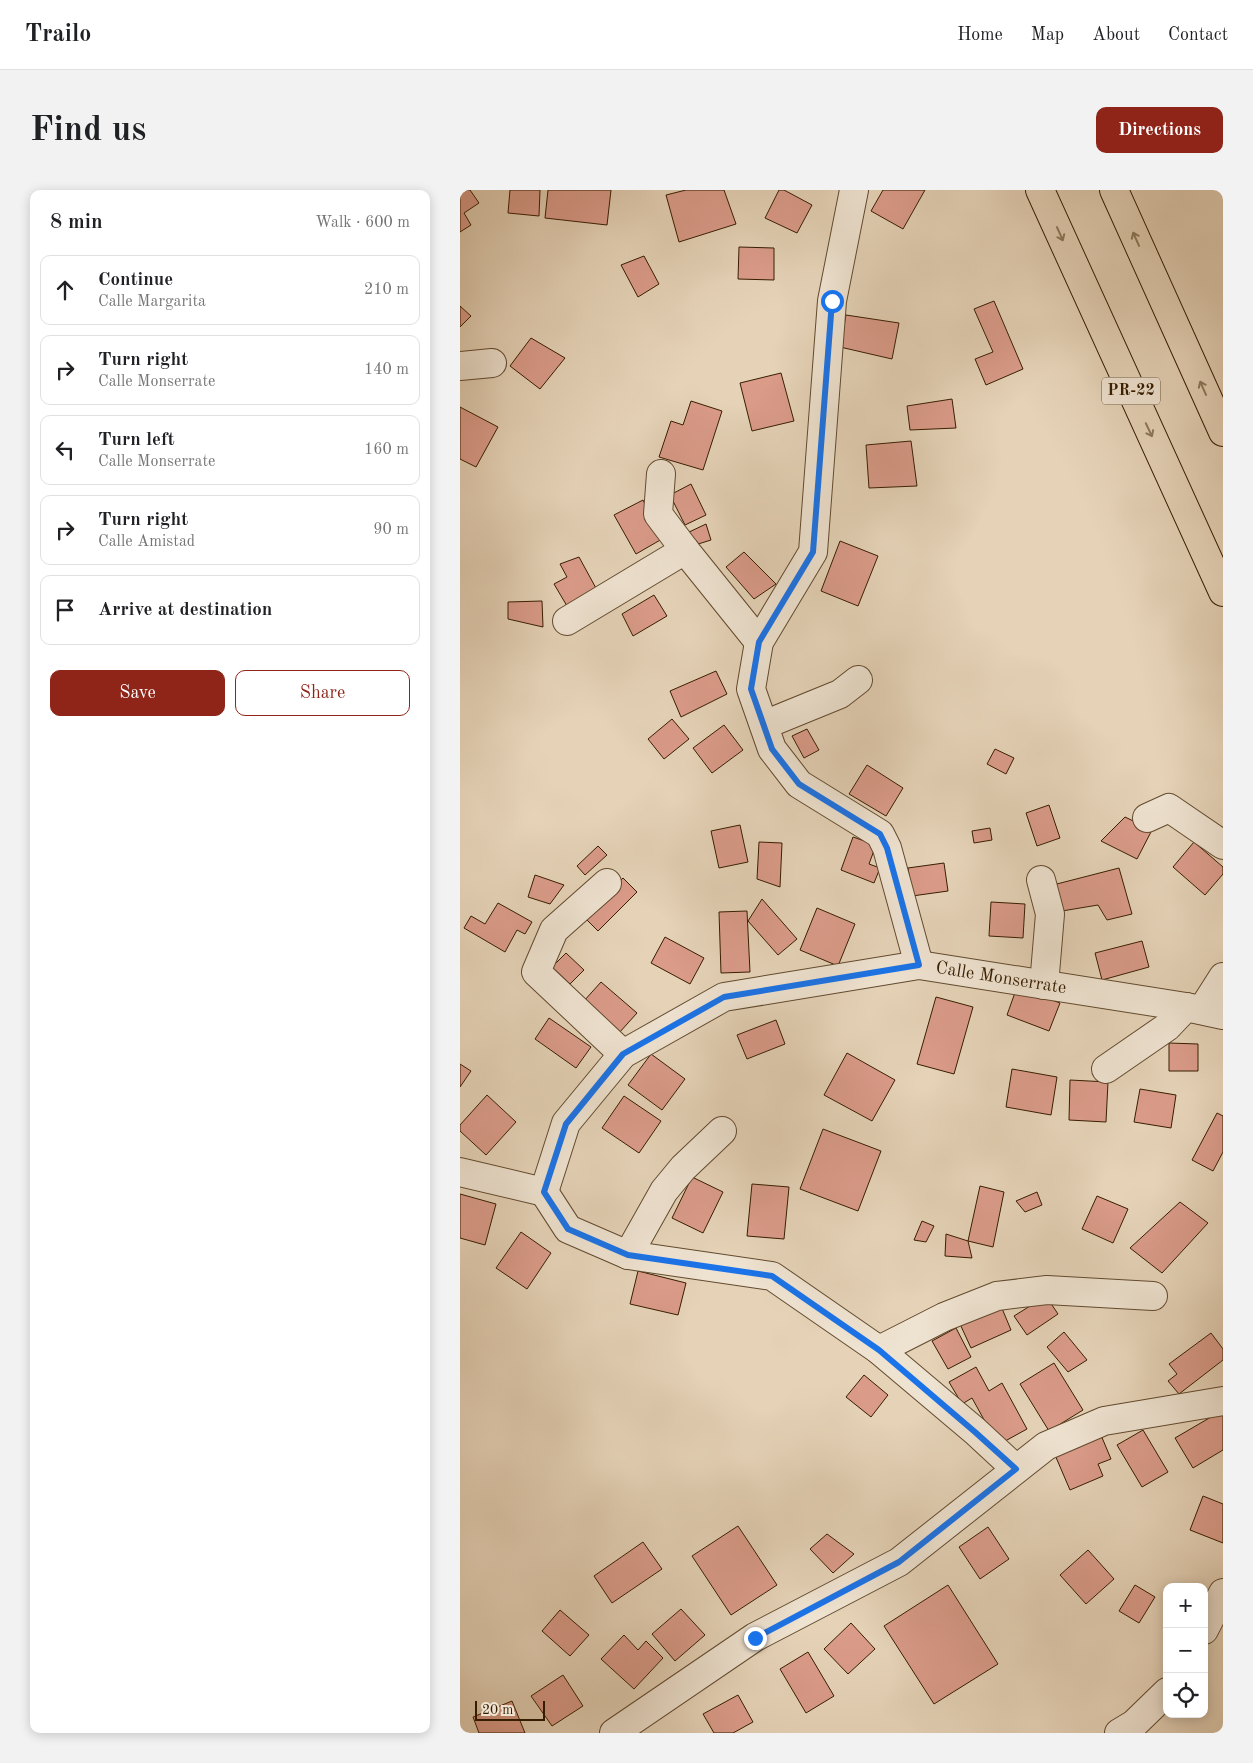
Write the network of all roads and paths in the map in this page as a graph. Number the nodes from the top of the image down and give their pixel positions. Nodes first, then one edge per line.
1 (854, 190) edge
2 (1040, 190) edge
3 (1114, 190) edge
4 (492, 363) dead end
5 (460, 366) edge
6 (1223, 432) edge
7 (661, 474) dead end
8 (685, 550) junction
9 (1223, 592) edge
10 (567, 621) dead end
11 (759, 642) junction
12 (858, 680) dead end
13 (764, 726) junction
14 (1148, 818) dead end
15 (1223, 845) edge
16 (1041, 880) dead end
17 (607, 883) dead end
18 (919, 965) junction
19 (1223, 977) edge
20 (1044, 985) junction
21 (1204, 1011) edge
22 (623, 1054) junction
23 (1106, 1069) dead end
24 (722, 1131) dead end
25 (460, 1172) edge
26 (544, 1192) junction
27 (628, 1255) junction
28 (1153, 1296) dead end
29 (879, 1350) junction
30 (1223, 1401) edge
31 (1016, 1469) junction
32 (1223, 1593) edge
33 (1205, 1628) edge
34 (1163, 1696) edge
35 (614, 1733) edge
36 (1119, 1733) edge

1 - 11 street
2 -> 9 highway, PR-22
6 -> 3 highway
4 - 5 street
7 - 8 street
8 - 10 street
8 - 11 street
11 - 13 street
12 - 13 street
13 - 18 street
14 - 15 street
16 - 20 street
17 - 22 street
18 - 20 street, Calle Monserrate
18 - 22 street, Calle Monserrate
19 - 21 street
20 - 21 street, Calle Monserrate
21 - 23 street
22 - 26 street, Calle Monserrate
24 - 27 street
25 - 26 street
26 - 27 street
27 - 29 street
28 - 29 street
29 - 31 street
30 - 31 street
31 - 35 street
32 - 33 street
34 - 36 street

